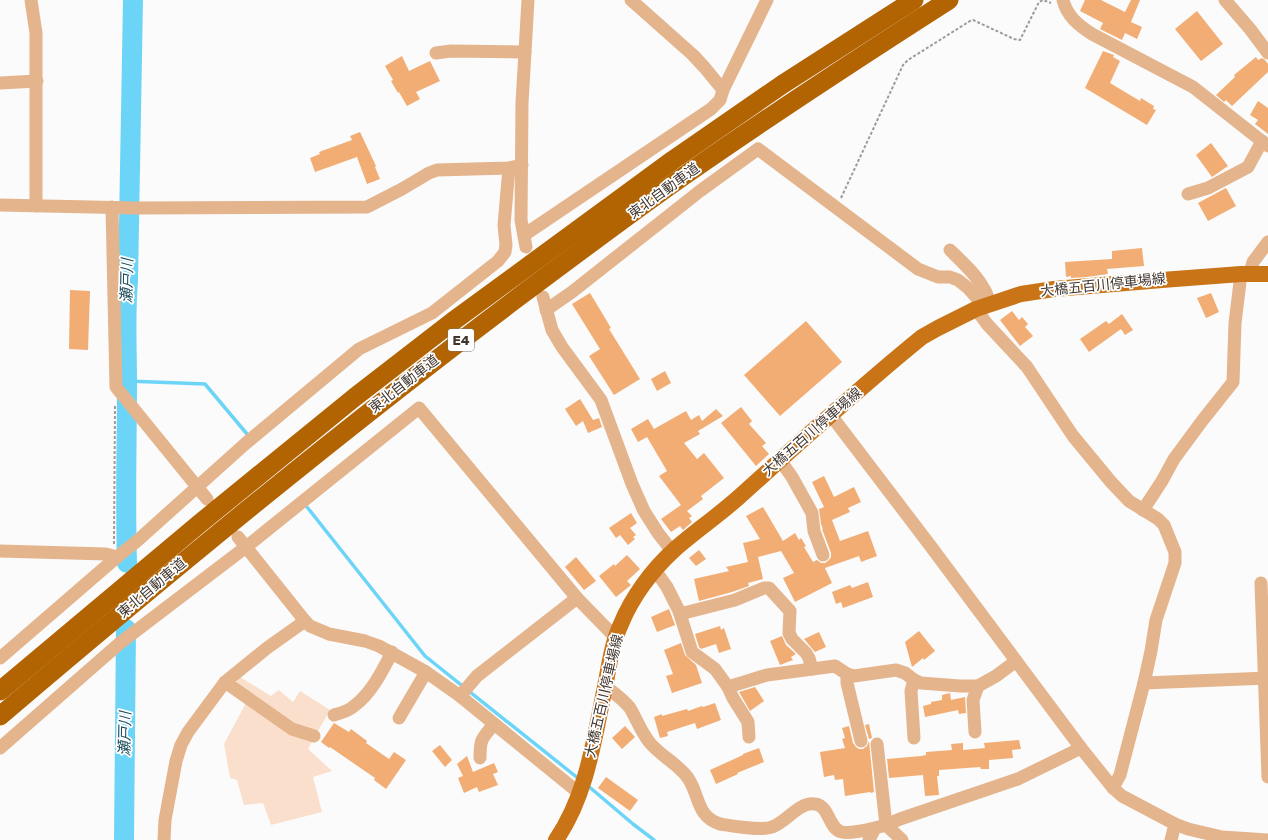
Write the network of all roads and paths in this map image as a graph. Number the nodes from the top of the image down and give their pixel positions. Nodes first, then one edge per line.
1 (31, 0) edge
2 (528, 0) edge
3 (631, 0) edge
4 (766, 0) edge
5 (914, 0) edge
6 (949, 0) edge
7 (1043, 0) edge
8 (1063, 0) edge
9 (1225, 0) edge
10 (525, 52) junction
11 (436, 53) dead end
12 (1268, 53) edge
13 (37, 81) junction
14 (0, 83) edge
15 (723, 90) junction
16 (1265, 144) edge
17 (516, 167) junction
18 (1188, 194) dead end
19 (0, 204) edge
20 (36, 206) junction
21 (117, 207) junction
22 (836, 207) junction
23 (1268, 242) edge
24 (950, 250) dead end
25 (1246, 273) junction
26 (1268, 274) edge
27 (543, 296) dead end
28 (983, 307) junction
29 (546, 310) junction
30 (117, 389) junction
31 (830, 414) junction
32 (780, 460) junction
33 (198, 488) junction
34 (207, 499) dead end
35 (1143, 510) junction
36 (242, 542) junction
37 (0, 551) edge
38 (672, 551) junction
39 (119, 555) junction
40 (823, 555) dead end
41 (654, 570) junction
42 (1261, 583) dead end
43 (578, 598) junction
44 (680, 614) junction
45 (305, 621) junction
46 (616, 638) junction
47 (392, 652) junction
48 (0, 658) edge
49 (1016, 661) junction
50 (812, 669) junction
51 (426, 672) junction
52 (847, 674) junction
53 (1266, 678) edge
54 (914, 680) junction
55 (224, 682) junction
56 (1144, 683) junction
57 (605, 686) junction
58 (978, 686) junction
59 (728, 687) junction
60 (0, 691) edge
61 (464, 691) junction
62 (334, 715) dead end
63 (0, 716) edge
64 (399, 718) dead end
65 (494, 724) junction
66 (975, 732) dead end
67 (314, 736) dead end
68 (749, 737) dead end
69 (914, 738) dead end
70 (861, 741) dead end
71 (877, 744) dead end
72 (0, 748) edge
73 (1081, 748) junction
74 (480, 758) dead end
75 (1268, 777) edge
76 (582, 786) junction
77 (1113, 788) junction
78 (1175, 824) junction
79 (881, 827) junction
80 (164, 840) edge
81 (556, 840) edge
82 (869, 840) edge
83 (902, 840) edge
84 (1171, 840) edge
85 (1268, 840) edge

1 - 13 street
2 - 10 street
3 - 15 street
4 - 15 street
5 - 60 highway, 東北自動車道 / E4
6 - 63 highway, 東北自動車道 / E4
7 - 22 path
8 - 16 street
9 - 12 street
10 - 11 street
10 - 17 street
13 - 14 street
13 - 20 street
15 - 17 street
16 - 18 street
17 - 21 street
17 - 33 street
19 - 20 street
20 - 21 street
21 - 30 street
22 - 28 street
22 - 29 street
23 - 25 street
24 - 28 street
25 - 26 main road, 大橋五百川停車場線
25 - 28 main road, 大橋五百川停車場線
25 - 35 street
27 - 29 street
28 - 31 main road, 大橋五百川停車場線
28 - 35 street
29 - 38 street
30 - 33 street
30 - 39 path
31 - 32 main road, 大橋五百川停車場線
31 - 49 street
32 - 38 main road, 大橋五百川停車場線
32 - 40 street
33 - 34 street
33 - 39 street
35 - 56 street
36 - 43 street
36 - 45 street
36 - 72 street
37 - 39 street
38 - 41 main road, 大橋五百川停車場線
39 - 48 street
41 - 44 street
41 - 46 main road, 大橋五百川停車場線
42 - 53 street
43 - 46 street
43 - 61 street
44 - 50 street
44 - 59 street
45 - 47 street
45 - 55 street
46 - 57 main road, 大橋五百川停車場線
47 - 51 street
47 - 62 street
49 - 58 street
49 - 73 street
50 - 52 street
50 - 59 street
51 - 61 street
51 - 64 street
52 - 54 street
52 - 70 street
53 - 56 street
53 - 75 street
54 - 58 street
54 - 69 street
55 - 67 street
55 - 80 street
56 - 77 street
57 - 76 main road, 大橋五百川停車場線
57 - 79 street
58 - 66 street
59 - 68 street
61 - 65 street
65 - 74 street
65 - 76 street
71 - 79 street
73 - 77 street
73 - 79 street
76 - 81 main road, 大橋五百川停車場線
77 - 78 street
78 - 84 street
78 - 85 street
79 - 82 street
79 - 83 street

